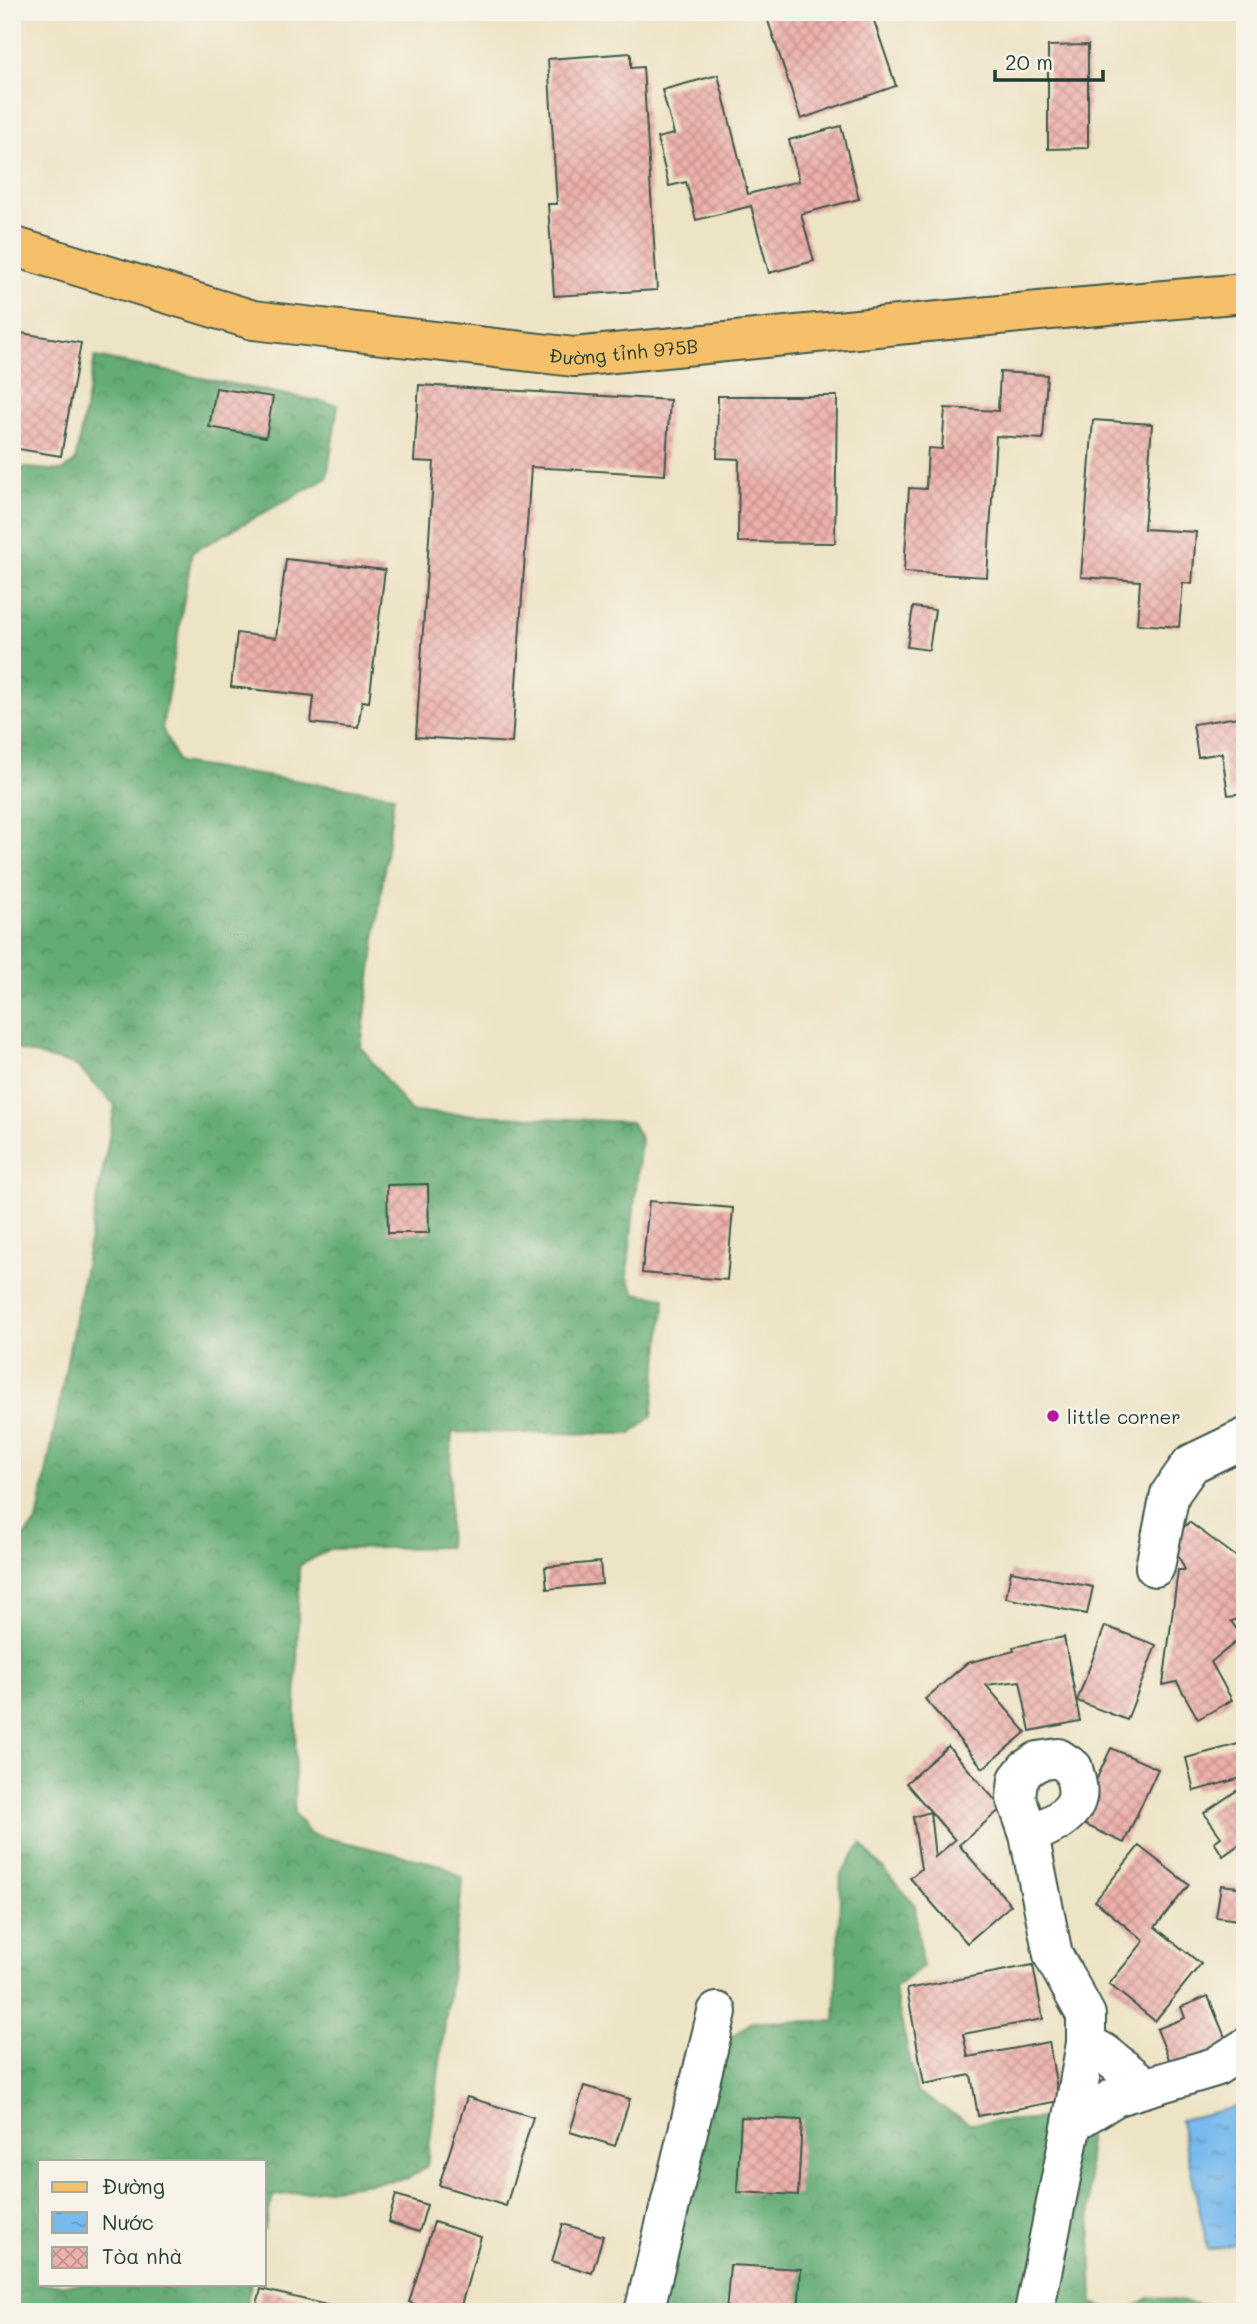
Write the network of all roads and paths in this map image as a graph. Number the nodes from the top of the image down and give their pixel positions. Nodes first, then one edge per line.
1 (12, 246) edge
2 (1245, 293) edge
3 (1245, 1438) edge
4 (1155, 1567) dead end
5 (1030, 1835) dead end
6 (717, 2012) dead end
7 (1086, 2043) junction
8 (1245, 2048) edge
9 (1146, 2087) junction
10 (1072, 2123) junction
11 (644, 2312) edge
12 (1034, 2312) edge

1 - 2 main road, Đường tỉnh 975B
3 - 4 street
5 - 7 street
6 - 11 street
7 - 9 street
7 - 10 street
8 - 9 street
9 - 10 street
10 - 12 street

